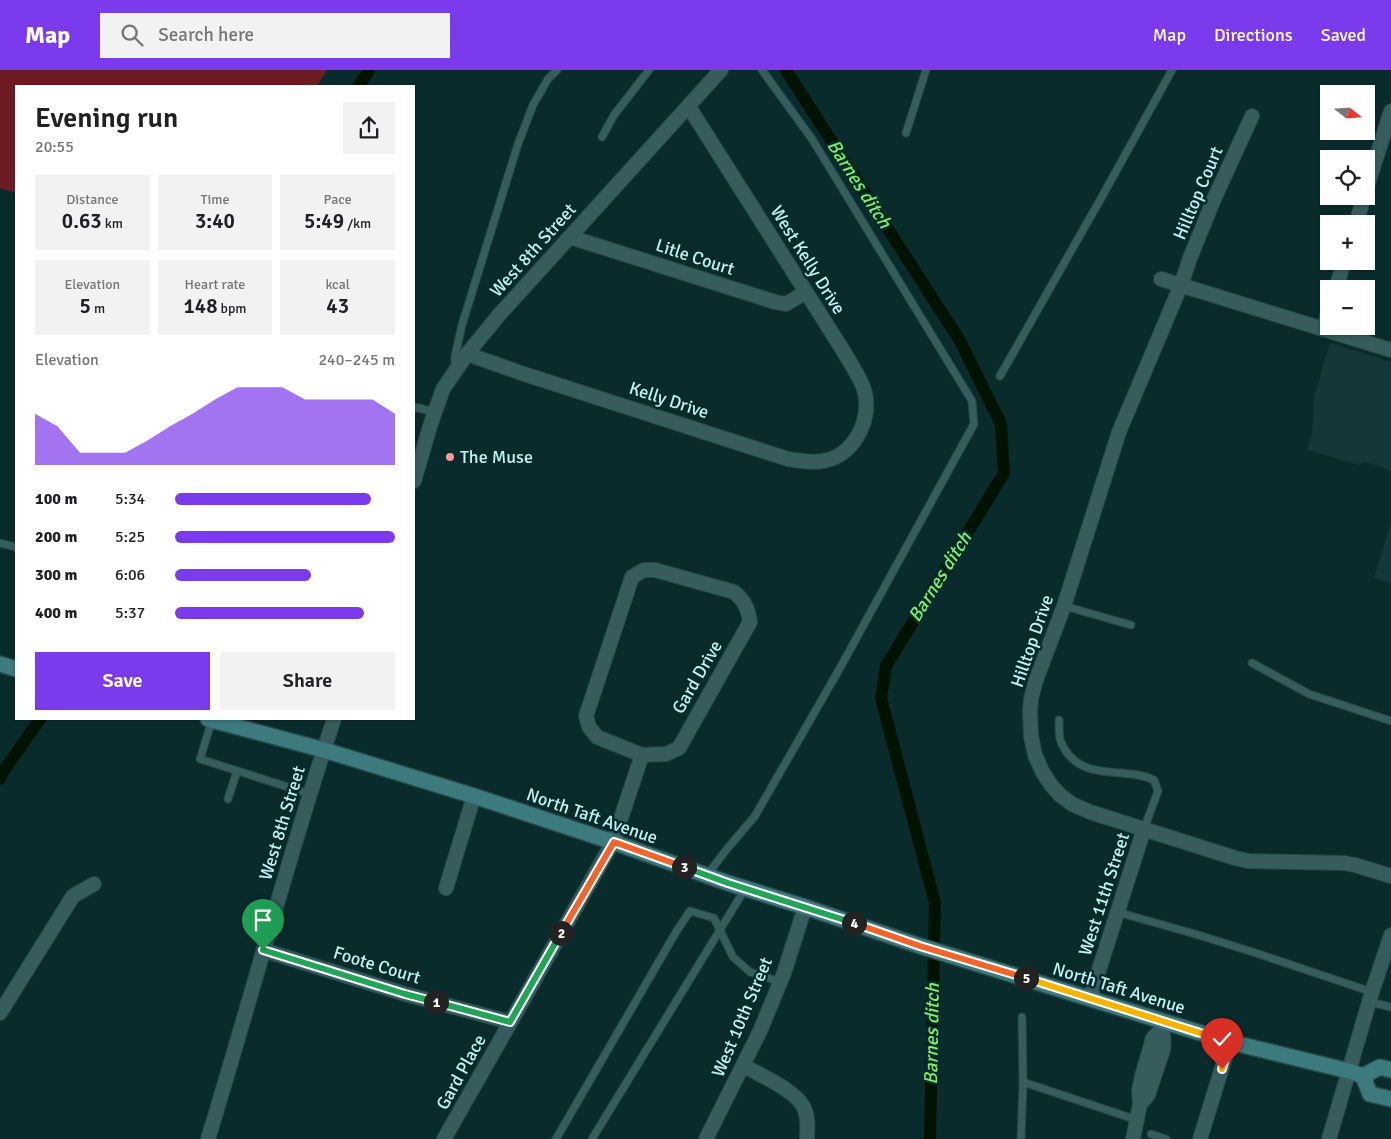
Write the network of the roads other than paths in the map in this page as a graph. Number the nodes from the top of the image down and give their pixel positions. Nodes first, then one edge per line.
1 (557, 70) edge
2 (649, 70) edge
3 (721, 70) edge
4 (762, 70) edge
5 (926, 70) edge
6 (1172, 70) edge
7 (689, 107) junction
8 (1391, 111) edge
9 (1252, 116) dead end
10 (906, 133) dead end
11 (602, 136) dead end
12 (1375, 162) edge
13 (570, 237) junction
14 (1161, 279) dead end
15 (1181, 285) junction
16 (806, 292) junction
17 (1320, 327) edge
18 (1345, 335) edge
19 (1391, 350) edge
20 (467, 354) junction
21 (455, 372) junction
22 (1000, 376) dead end
23 (415, 407) edge
24 (435, 412) junction
25 (855, 440) joint
26 (415, 475) edge
27 (0, 543) edge
28 (15, 547) edge
29 (1064, 606) junction
30 (1130, 625) dead end
31 (1252, 663) dead end
32 (0, 664) edge
33 (15, 669) edge
34 (210, 720) edge
35 (214, 720) edge
36 (334, 720) edge
37 (1059, 720) dead end
38 (1391, 721) edge
39 (324, 750) junction
40 (642, 755) junction
41 (237, 771) junction
42 (310, 794) junction
43 (474, 796) junction
44 (228, 799) dead end
45 (1144, 829) junction
46 (614, 842) junction
47 (707, 875) junction
48 (1391, 876) edge
49 (94, 884) dead end
50 (446, 888) dead end
51 (745, 888) junction
52 (805, 907) junction
53 (1117, 912) junction
54 (720, 931) junction
55 (1391, 934) edge
56 (263, 950) junction
57 (780, 982) junction
58 (1371, 997) junction
59 (1090, 998) junction
60 (1391, 1008) edge
61 (0, 1013) edge
62 (1022, 1017) dead end
63 (510, 1022) junction
64 (1163, 1025) junction
65 (1230, 1042) junction
66 (744, 1066) junction
67 (1391, 1070) edge
68 (1356, 1074) junction
69 (1023, 1082) junction
70 (1391, 1099) edge
71 (1137, 1120) junction
72 (1151, 1134) dead end
73 (208, 1139) edge
74 (444, 1139) edge
75 (556, 1139) edge
76 (592, 1139) edge
77 (706, 1139) edge
78 (807, 1139) edge
79 (1021, 1139) edge
80 (1134, 1139) edge
81 (1166, 1139) edge
82 (1200, 1139) edge
83 (1329, 1139) edge

1 - 21 lane
2 - 11 lane
3 - 7 street, West 8th Street
4 - 47 lane
5 - 10 lane
6 - 22 lane
7 - 13 street, West 8th Street
7 - 16 street, West Kelly Drive
8 - 12 street
9 - 15 street, Hilltop Court
13 - 16 street, Litle Court
13 - 20 street, West 8th Street
14 - 15 street
15 - 17 street
15 - 29 street, Hilltop Drive
16 - 25 street, West Kelly Drive
18 - 19 street
20 - 21 street, West 8th Street
20 - 25 street, Kelly Drive
21 - 24 street, West 8th Street
23 - 24 lane
24 - 26 street, West 8th Street
27 - 28 lane
29 - 30 lane
29 - 45 street, Hilltop Drive
31 - 38 lane
32 - 33 main road
34 - 41 lane
35 - 39 main road, North Taft Avenue
36 - 39 street, West 8th Street
37 - 45 lane
39 - 42 street, West 8th Street
39 - 43 main road, North Taft Avenue
40 - 40 street, Gard Drive
40 - 46 street, Gard Place
41 - 42 lane
41 - 44 lane
42 - 56 street, West 8th Street
43 - 46 main road, North Taft Avenue
43 - 50 street
45 - 48 street, Hilltop Drive
45 - 53 street, West 11th Street
46 - 47 main road, North Taft Avenue
46 - 63 street, Gard Place
47 - 51 main road, North Taft Avenue
49 - 61 street
51 - 52 main road, North Taft Avenue
51 - 54 lane
52 - 57 street, West 10th Street
52 - 59 main road, North Taft Avenue
53 - 58 lane
53 - 59 street, West 11th Street
54 - 57 lane
54 - 75 lane
54 - 76 lane
55 - 58 street
56 - 63 street, Foote Court
56 - 73 street, West 8th Street
57 - 66 street, West 10th Street
58 - 60 lane
58 - 68 street
59 - 64 main road, North Taft Avenue
62 - 69 lane
63 - 74 street, Gard Place
64 - 65 main road, North Taft Avenue
64 - 71 street
65 - 68 main road, North Taft Avenue
65 - 82 street
66 - 77 street, West 10th Street
66 - 78 street
67 - 68 main road
68 - 70 main road
68 - 83 street
69 - 71 lane
69 - 79 lane
71 - 80 street
72 - 81 lane

